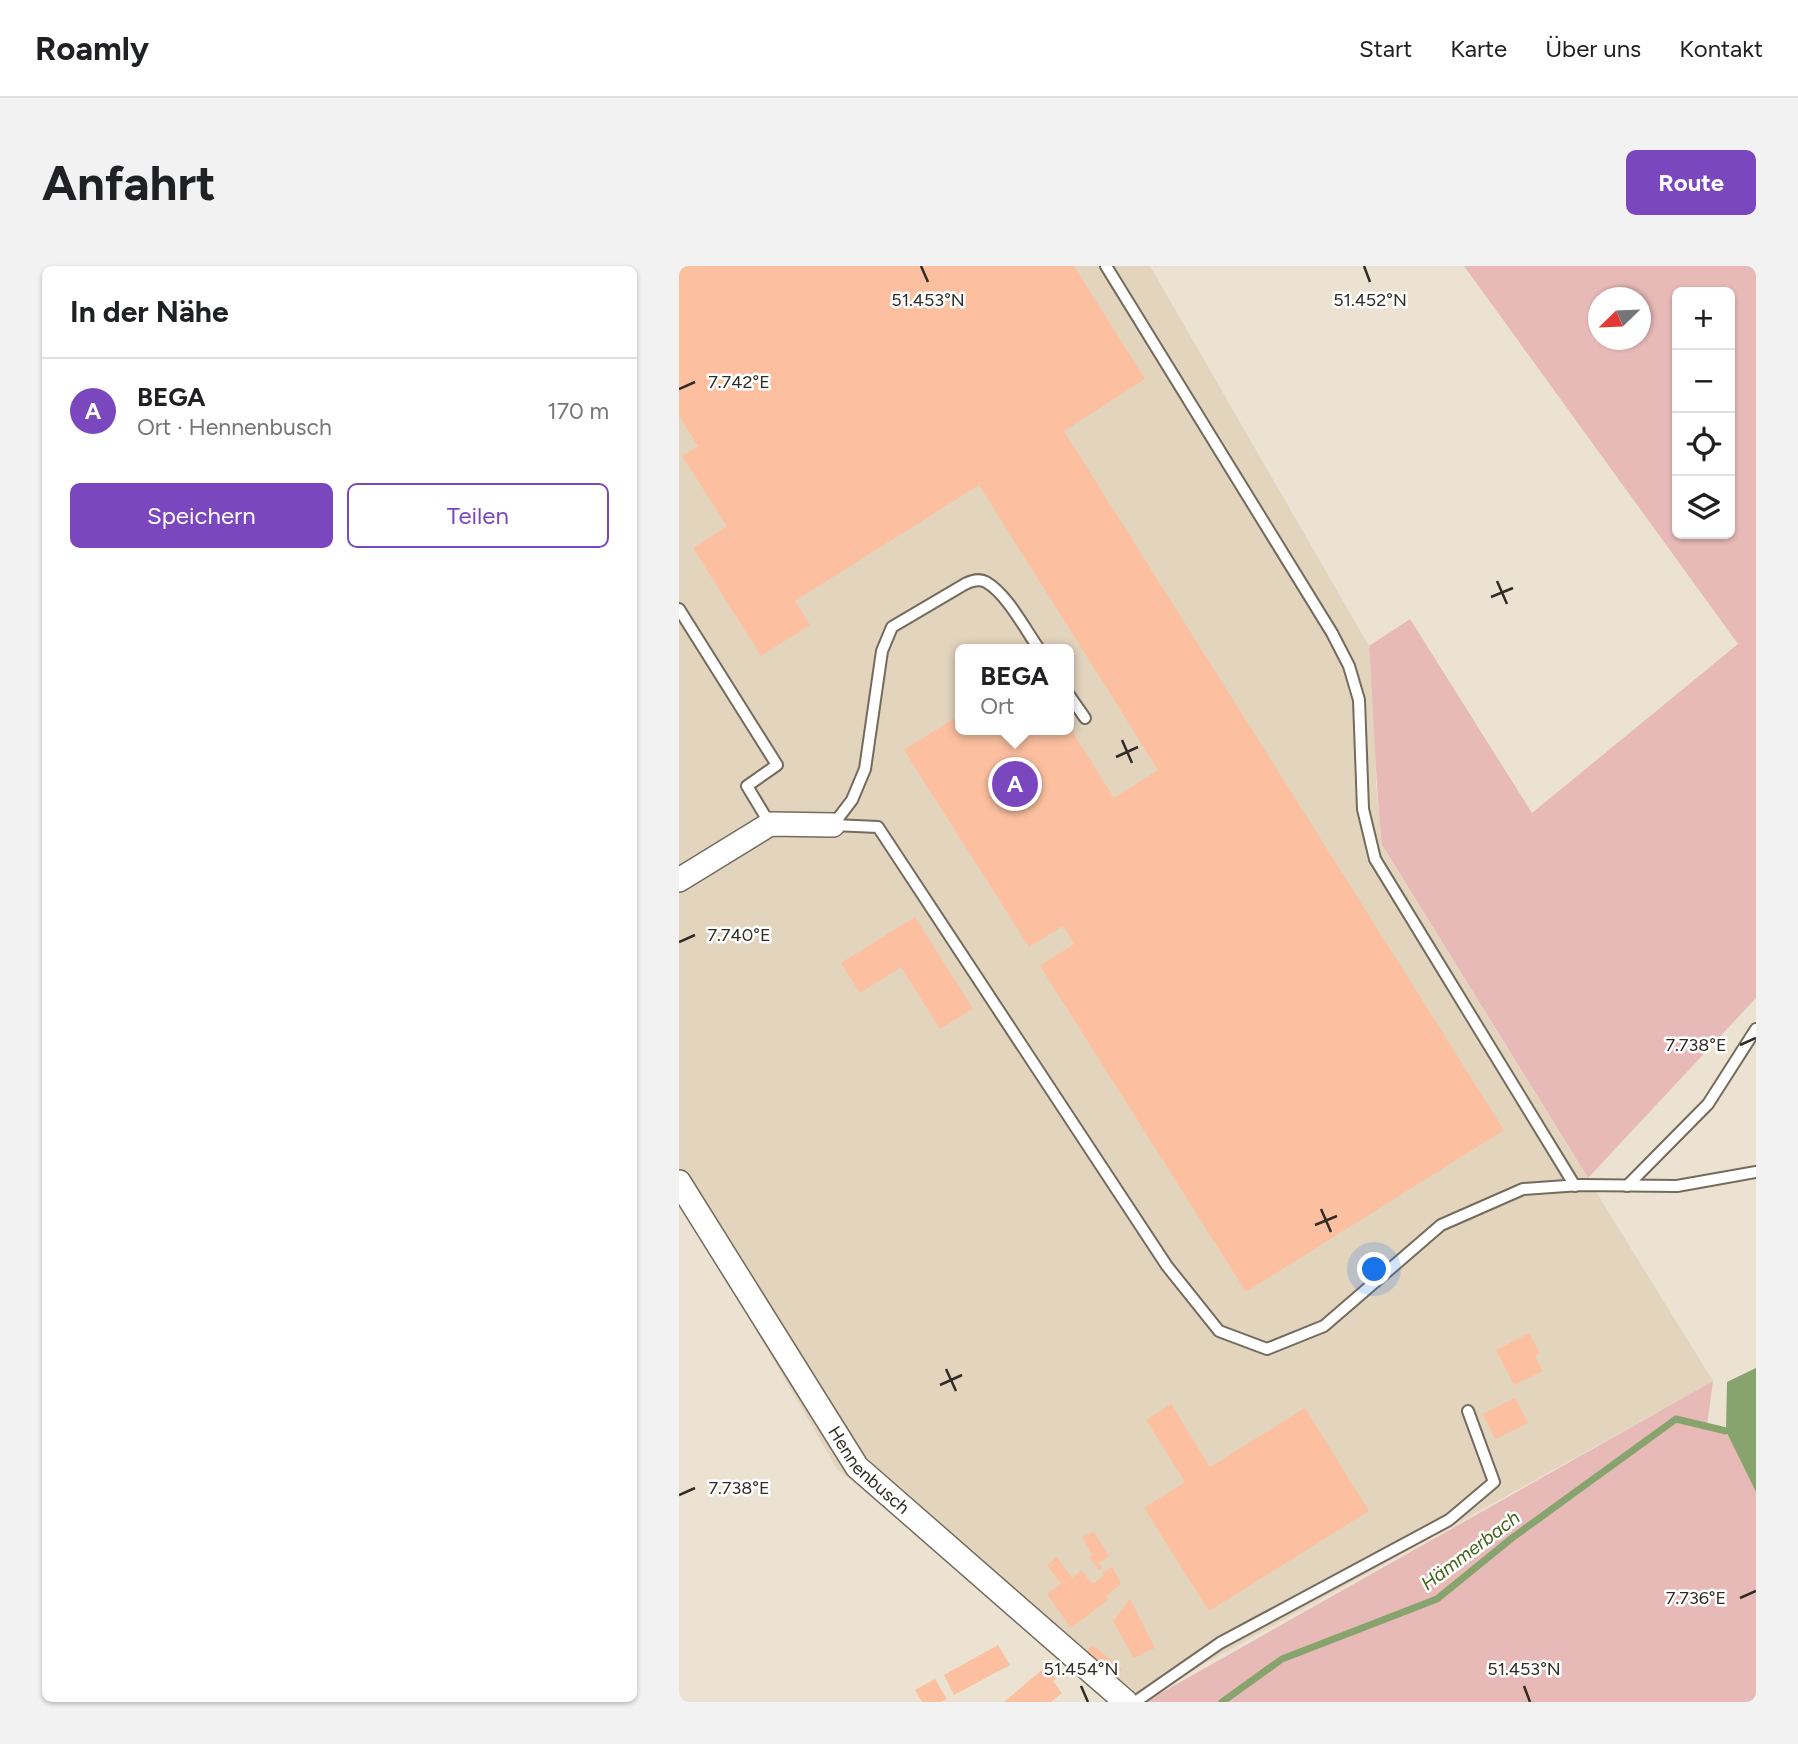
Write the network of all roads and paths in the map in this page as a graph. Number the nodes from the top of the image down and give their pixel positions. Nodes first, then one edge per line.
1 (1107, 266) edge
2 (679, 609) edge
3 (1036, 644) edge
4 (1074, 703) edge
5 (1084, 718) dead end
6 (770, 824) junction
7 (833, 825) junction
8 (679, 880) edge
9 (1756, 1029) edge
10 (1756, 1172) edge
11 (679, 1182) edge
12 (1575, 1186) junction
13 (1627, 1186) junction
14 (1468, 1411) dead end
15 (1126, 1702) edge
16 (1135, 1702) edge

1 - 12 lane
2 - 6 lane
3 - 7 lane
4 - 5 lane
6 - 7 street
6 - 8 street
7 - 12 lane
9 - 13 lane
10 - 13 lane
11 - 15 street, Hennenbusch
12 - 13 lane
14 - 16 lane

